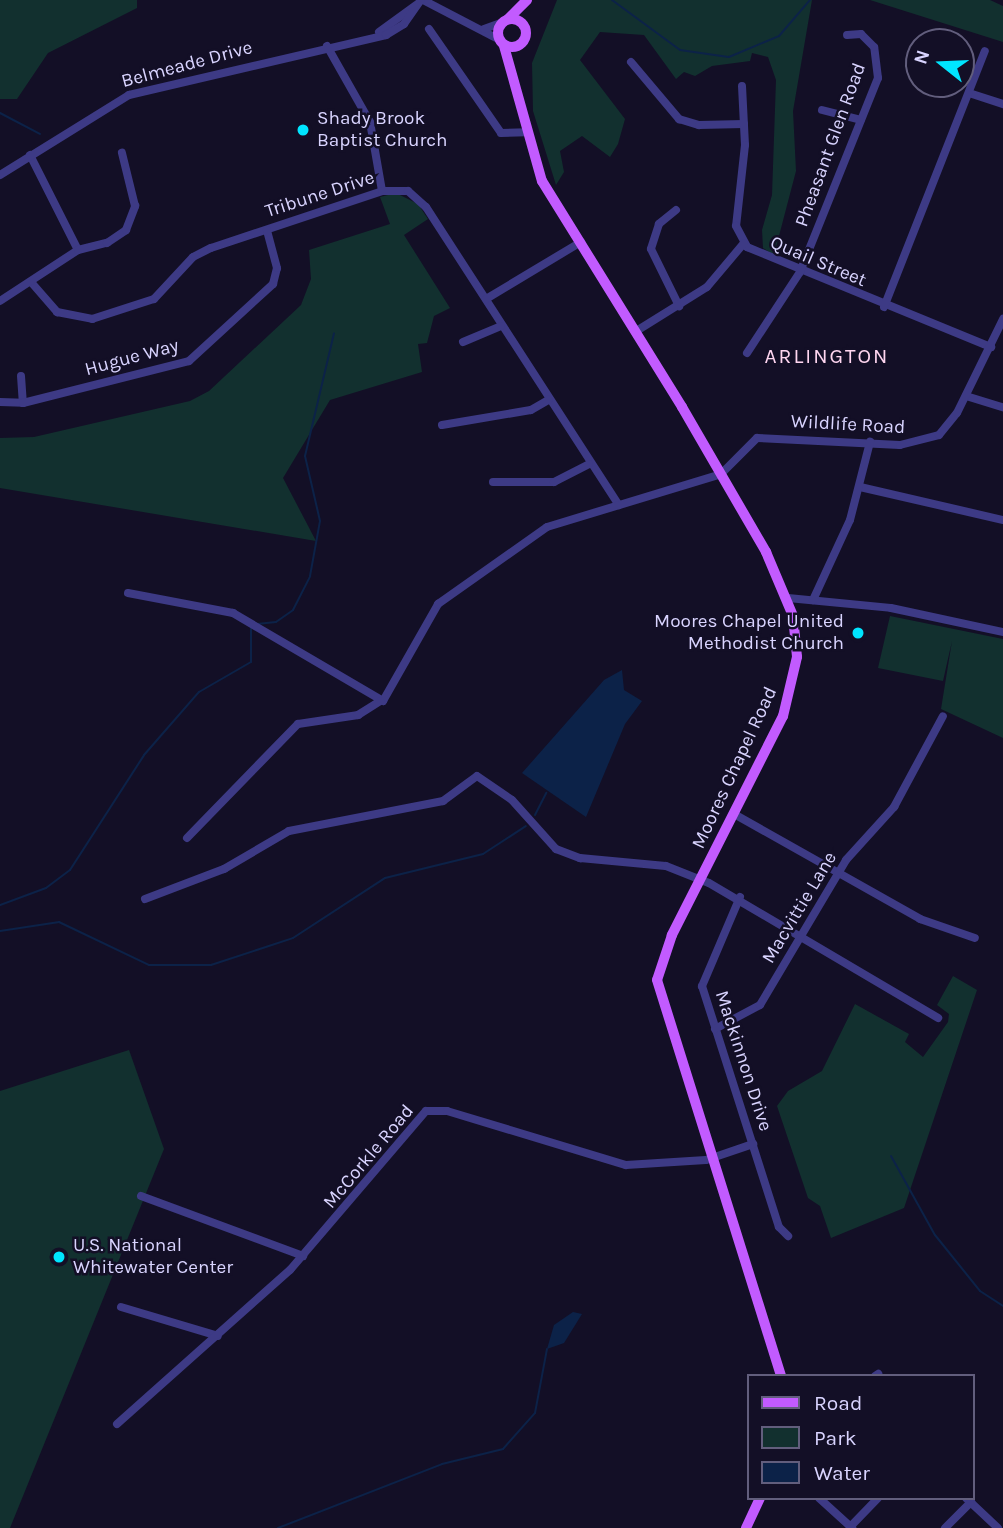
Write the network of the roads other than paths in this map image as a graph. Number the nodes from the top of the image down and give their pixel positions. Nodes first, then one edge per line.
1 (422, 0) edge
2 (526, 2) edge
3 (505, 20) junction
4 (524, 26) junction
5 (429, 29) dead end
6 (484, 29) junction
7 (846, 34) dead end
8 (501, 42) junction
9 (522, 43) junction
10 (327, 46) junction
11 (985, 51) dead end
12 (513, 61) junction
13 (632, 62) dead end
14 (975, 77) edge
15 (742, 86) dead end
16 (975, 95) edge
17 (967, 98) edge
18 (1003, 104) edge
19 (822, 110) dead end
20 (861, 120) junction
21 (744, 124) junction
22 (526, 132) junction
23 (122, 153) dead end
24 (30, 155) junction
25 (0, 175) edge
26 (382, 191) junction
27 (676, 210) dead end
28 (267, 230) junction
29 (581, 242) junction
30 (744, 243) junction
31 (78, 250) junction
32 (800, 272) junction
33 (31, 282) junction
34 (486, 299) junction
35 (0, 301) edge
36 (679, 306) junction
37 (884, 307) junction
38 (1003, 319) edge
39 (502, 326) junction
40 (638, 330) junction
41 (463, 342) dead end
42 (991, 346) junction
43 (747, 353) dead end
44 (21, 376) dead end
45 (966, 396) junction
46 (548, 400) junction
47 (0, 402) edge
48 (23, 403) junction
49 (1003, 407) edge
50 (442, 425) dead end
51 (870, 442) junction
52 (589, 464) junction
53 (721, 474) junction
54 (492, 482) dead end
55 (860, 487) junction
56 (619, 505) junction
57 (1003, 520) edge
58 (128, 593) dead end
59 (788, 597) junction
60 (813, 600) junction
61 (1003, 632) edge
62 (380, 701) junction
63 (943, 716) dead end
64 (734, 814) junction
65 (187, 838) dead end
66 (839, 872) junction
67 (701, 879) junction
68 (740, 897) junction
69 (145, 899) dead end
70 (802, 934) junction
71 (975, 938) dead end
72 (938, 1018) dead end
73 (715, 1029) junction
74 (753, 1144) junction
75 (712, 1159) junction
76 (141, 1196) dead end
77 (788, 1236) dead end
78 (303, 1255) junction
79 (121, 1307) dead end
80 (218, 1336) junction
81 (780, 1374) edge
82 (117, 1424) dead end
83 (759, 1500) edge
84 (821, 1500) edge
85 (876, 1500) edge
86 (969, 1500) edge
87 (851, 1527) edge
88 (746, 1528) edge
89 (946, 1528) edge
90 (998, 1528) edge

1 - 6 street
1 - 10 street, Belmeade Drive
2 - 3 main road
2 - 4 main road
3 - 4 main road
3 - 6 street
3 - 8 main road
4 - 9 main road
5 - 22 street
6 - 8 street
7 - 20 street, Pheasant Glen Road
8 - 9 main road
8 - 12 main road, Moores Chapel Road
9 - 12 main road
10 - 24 street, Belmeade Drive
10 - 26 street
11 - 14 street
12 - 22 main road, Moores Chapel Road
13 - 21 street
15 - 21 street, Quail Street
16 - 18 street
17 - 37 street
19 - 20 street
20 - 32 street, Pheasant Glen Road
21 - 30 street, Quail Street
22 - 29 main road, Moores Chapel Road
23 - 31 street
24 - 25 street, Belmeade Drive
24 - 31 street
26 - 28 street, Tribune Drive
26 - 34 street, Tribune Drive
27 - 36 street
28 - 33 street, Tribune Drive
28 - 48 street, Hugue Way
29 - 34 street
29 - 40 main road, Moores Chapel Road
30 - 32 street, Quail Street
30 - 36 street
31 - 33 street
32 - 37 street, Quail Street
32 - 43 street, Pheasant Glen Road
33 - 35 street
34 - 39 street, Tribune Drive
36 - 40 street
37 - 42 street, Quail Street
38 - 42 street, Wildlife Road
39 - 41 street
39 - 46 street, Tribune Drive
40 - 53 main road, Moores Chapel Road
42 - 45 street, Wildlife Road
44 - 48 street
45 - 49 street
45 - 51 street, Wildlife Road
46 - 50 street
46 - 52 street, Tribune Drive
47 - 48 street, Hugue Way
51 - 53 street, Wildlife Road
51 - 55 street
52 - 54 street
52 - 56 street, Tribune Drive
53 - 56 street
53 - 59 main road, Moores Chapel Road
55 - 57 street
55 - 60 street
56 - 62 street
58 - 62 street
59 - 60 street
59 - 64 main road, Moores Chapel Road
60 - 61 street
62 - 65 street
63 - 66 street, Macvittie Lane
64 - 66 street
64 - 67 main road, Moores Chapel Road
66 - 70 street, Macvittie Lane
66 - 71 street
67 - 68 street
67 - 69 street
67 - 75 main road, Moores Chapel Road
68 - 70 street
68 - 73 street, Mackinnon Drive
70 - 72 street
70 - 73 street, Macvittie Lane
73 - 74 street, Mackinnon Drive
74 - 75 street, McCorkle Road
74 - 77 street, Mackinnon Drive
75 - 78 street, McCorkle Road
75 - 81 main road, Moores Chapel Road
76 - 78 street
78 - 80 street, McCorkle Road
79 - 80 street
80 - 82 street, McCorkle Road
83 - 88 main road
84 - 87 street
85 - 87 street
86 - 89 street
86 - 90 street

